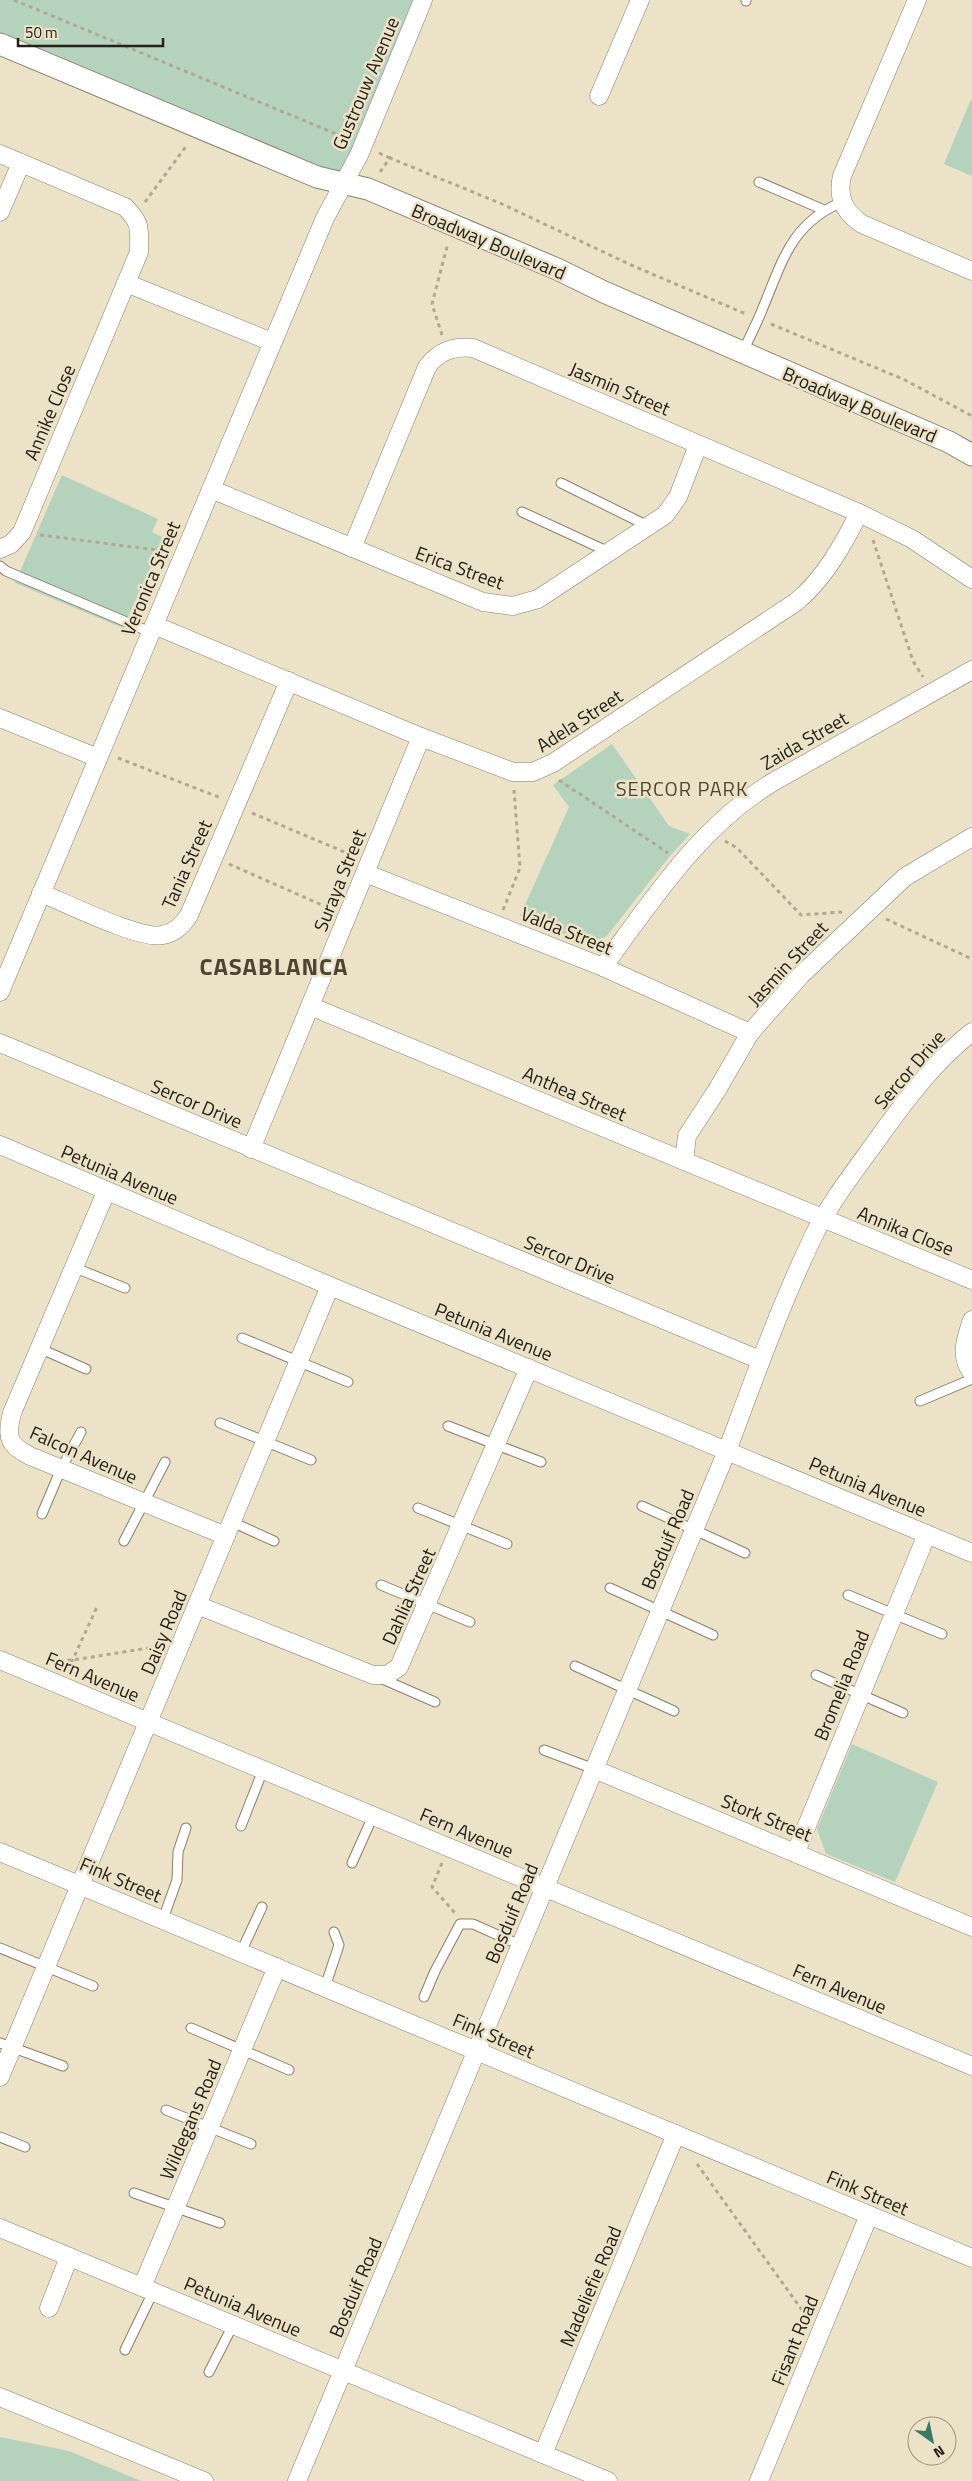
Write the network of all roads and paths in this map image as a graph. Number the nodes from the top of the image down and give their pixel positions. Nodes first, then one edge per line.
1 (14, 0) edge
2 (423, 0) edge
3 (640, 0) edge
4 (917, 0) edge
5 (0, 44) edge
6 (599, 96) dead end
7 (200, 128) junction
8 (363, 144) junction
9 (0, 154) edge
10 (390, 158) junction
11 (21, 163) junction
12 (344, 182) junction
13 (759, 182) dead end
14 (368, 189) junction
15 (842, 202) junction
16 (824, 210) junction
17 (0, 212) edge
18 (134, 216) junction
19 (454, 226) junction
20 (972, 271) edge
21 (126, 283) junction
22 (749, 315) dead end
23 (768, 322) dead end
24 (272, 342) junction
25 (448, 350) junction
26 (742, 353) junction
27 (972, 416) edge
28 (698, 445) junction
29 (972, 455) edge
30 (561, 482) dead end
31 (211, 489) junction
32 (522, 512) dead end
33 (859, 513) junction
34 (648, 526) junction
35 (22, 532) junction
36 (0, 548) edge
37 (352, 548) junction
38 (609, 552) junction
39 (184, 553) junction
40 (0, 566) edge
41 (972, 579) edge
42 (152, 628) junction
43 (972, 670) edge
44 (289, 681) junction
45 (933, 692) junction
46 (0, 718) edge
47 (421, 737) junction
48 (98, 758) junction
49 (543, 769) junction
50 (513, 772) junction
51 (710, 832) junction
52 (972, 837) edge
53 (681, 862) junction
54 (211, 863) junction
55 (365, 873) junction
56 (41, 893) junction
57 (867, 910) junction
58 (347, 916) junction
59 (497, 925) junction
60 (972, 959) edge
61 (603, 967) junction
62 (0, 992) edge
63 (310, 1006) junction
64 (972, 1032) edge
65 (750, 1033) junction
66 (0, 1043) edge
67 (0, 1146) edge
68 (251, 1149) junction
69 (684, 1161) junction
70 (106, 1192) junction
71 (824, 1219) junction
72 (74, 1267) junction
73 (972, 1280) edge
74 (330, 1286) junction
75 (125, 1288) dead end
76 (972, 1320) edge
77 (242, 1338) dead end
78 (39, 1348) junction
79 (760, 1360) junction
80 (299, 1361) junction
81 (528, 1368) junction
82 (86, 1369) dead end
83 (972, 1373) edge
84 (972, 1379) edge
85 (348, 1382) dead end
86 (920, 1401) dead end
87 (220, 1423) dead end
88 (448, 1426) dead end
89 (81, 1432) dead end
90 (265, 1442) junction
91 (496, 1444) junction
92 (727, 1450) junction
93 (311, 1460) dead end
94 (164, 1462) dead end
95 (540, 1462) dead end
96 (62, 1469) junction
97 (143, 1503) junction
98 (642, 1506) dead end
99 (418, 1508) dead end
100 (42, 1514) dead end
101 (462, 1524) junction
102 (694, 1528) junction
103 (229, 1529) junction
104 (927, 1534) junction
105 (274, 1541) dead end
106 (124, 1542) dead end
107 (507, 1544) dead end
108 (745, 1553) dead end
109 (972, 1553) edge
110 (381, 1585) dead end
111 (610, 1588) dead end
112 (848, 1595) dead end
113 (428, 1604) junction
114 (197, 1605) junction
115 (97, 1607) dead end
116 (660, 1610) junction
117 (893, 1614) junction
118 (470, 1622) dead end
119 (942, 1634) dead end
120 (713, 1635) dead end
121 (181, 1643) junction
122 (0, 1660) edge
123 (73, 1660) junction
124 (46, 1661) dead end
125 (575, 1666) dead end
126 (373, 1675) junction
127 (816, 1675) dead end
128 (61, 1686) junction
129 (627, 1690) junction
130 (860, 1694) junction
131 (435, 1702) dead end
132 (674, 1711) dead end
133 (903, 1713) dead end
134 (149, 1722) junction
135 (544, 1750) dead end
136 (594, 1769) junction
137 (263, 1770) junction
138 (373, 1816) junction
139 (241, 1826) dead end
140 (186, 1828) dead end
141 (448, 1848) junction
142 (0, 1852) edge
143 (796, 1852) junction
144 (352, 1863) dead end
145 (80, 1885) junction
146 (544, 1888) junction
147 (262, 1907) dead end
148 (163, 1919) junction
149 (464, 1923) junction
150 (972, 1926) edge
151 (334, 1932) dead end
152 (520, 1945) junction
153 (0, 1948) edge
154 (241, 1952) junction
155 (46, 1966) junction
156 (277, 1967) junction
157 (93, 1986) dead end
158 (324, 1987) junction
159 (424, 1997) dead end
160 (191, 2028) dead end
161 (6, 2045) edge
162 (242, 2048) junction
163 (476, 2050) junction
164 (63, 2066) dead end
165 (972, 2066) edge
166 (289, 2070) dead end
167 (0, 2077) edge
168 (166, 2110) dead end
169 (209, 2128) junction
170 (676, 2134) junction
171 (0, 2137) edge
172 (251, 2144) dead end
173 (25, 2147) dead end
174 (134, 2192) dead end
175 (175, 2208) junction
176 (869, 2215) junction
177 (220, 2224) dead end
178 (0, 2228) edge
179 (69, 2257) junction
180 (972, 2258) edge
181 (148, 2290) junction
182 (49, 2308) dead end
183 (233, 2325) junction
184 (820, 2334) junction
185 (125, 2350) dead end
186 (343, 2371) junction
187 (209, 2372) dead end
188 (0, 2397) edge
189 (543, 2454) junction
190 (204, 2481) edge
191 (297, 2481) edge
192 (608, 2481) edge
193 (759, 2481) edge

1 - 8 path
2 - 8 street, Gustrouw Avenue
3 - 6 street
4 - 15 street
5 - 7 street, Broadway Boulevard
7 - 12 street, Broadway Boulevard
7 - 18 path
8 - 10 path
8 - 12 street, Gustrouw Avenue
9 - 11 street
10 - 14 path
10 - 22 path
11 - 17 street
11 - 18 street
12 - 14 street, Broadway Boulevard
12 - 24 street, Veronica Street
13 - 16 lane
14 - 19 street, Broadway Boulevard
15 - 16 lane
15 - 20 street
16 - 26 lane
18 - 21 street, Annike Close
19 - 25 path
19 - 26 street, Broadway Boulevard
21 - 24 street
21 - 35 street, Annike Close
23 - 27 path
24 - 31 street, Veronica Street
25 - 28 street, Jasmin Street
25 - 37 street
26 - 29 street, Broadway Boulevard
28 - 33 street, Jasmin Street
28 - 34 street, Erica Street
30 - 34 lane
31 - 37 street, Erica Street
31 - 39 street, Veronica Street
32 - 38 lane
33 - 41 street, Jasmin Street
33 - 45 path
33 - 49 street, Adela Street
34 - 38 street, Erica Street
35 - 36 street, Annike Close
35 - 39 path
37 - 38 street, Erica Street
39 - 42 street, Veronica Street
40 - 42 lane
42 - 44 street, Adela Street
42 - 48 street, Veronica Street
43 - 45 street, Zaida Street
44 - 47 street, Adela Street
44 - 54 street, Tania Street
45 - 51 street, Zaida Street
46 - 48 street
47 - 50 street, Adela Street
47 - 55 street, Suraya Street
48 - 56 street, Veronica Street
49 - 50 street, Adela Street
49 - 53 path
50 - 59 path
51 - 53 street, Zaida Street
51 - 57 path
52 - 57 street, Jasmin Street
53 - 61 street, Zaida Street
54 - 56 street, Tania Street
54 - 58 path
55 - 58 street, Suraya Street
55 - 59 street, Valda Street
56 - 62 street, Veronica Street
57 - 60 path
57 - 65 street, Jasmin Street
58 - 63 street, Suraya Street
59 - 61 street, Valda Street
61 - 65 street, Valda Street
63 - 68 street, Suraya Street
63 - 69 street, Anthea Street
64 - 71 street, Sercor Drive
65 - 69 street, Jasmin Street
66 - 68 street, Sercor Drive
67 - 70 street, Petunia Avenue
68 - 79 street, Sercor Drive
69 - 71 street, Anthea Street
70 - 72 street, Falcon Avenue
70 - 74 street, Petunia Avenue
71 - 73 street, Annika Close
71 - 79 street, Sercor Drive
72 - 75 lane
72 - 78 street, Falcon Avenue
74 - 80 street, Daisy Road
74 - 81 street, Petunia Avenue
76 - 83 street
77 - 80 lane
78 - 82 lane
78 - 96 street, Falcon Avenue
79 - 92 street, Bosduif Road
80 - 85 lane
80 - 90 street, Daisy Road
81 - 91 street, Dahlia Street
81 - 92 street, Petunia Avenue
84 - 86 lane
87 - 90 lane
88 - 91 lane
89 - 96 lane
90 - 93 lane
90 - 103 street, Daisy Road
91 - 95 lane
91 - 101 street, Dahlia Street
92 - 102 street, Bosduif Road
92 - 104 street, Petunia Avenue
94 - 97 lane
96 - 97 street, Falcon Avenue
96 - 100 lane
97 - 103 street, Falcon Avenue
97 - 106 lane
98 - 102 lane
99 - 101 lane
101 - 107 lane
101 - 113 street, Dahlia Street
102 - 108 lane
102 - 116 street, Bosduif Road
103 - 105 lane
103 - 114 street, Daisy Road
104 - 109 street, Petunia Avenue
104 - 117 street, Bromelia Road
110 - 113 lane
111 - 116 lane
112 - 117 lane
113 - 118 lane
113 - 126 street, Dahlia Street
114 - 121 street, Daisy Road
114 - 126 street
115 - 123 path
116 - 120 lane
116 - 129 street, Bosduif Road
117 - 119 lane
117 - 130 street, Bromelia Road
121 - 123 path
121 - 134 street, Daisy Road
122 - 128 street, Fern Avenue
123 - 124 path
123 - 128 path
125 - 129 lane
126 - 131 lane
127 - 130 lane
128 - 134 street, Fern Avenue
129 - 132 lane
129 - 136 street, Bosduif Road
130 - 133 lane
130 - 143 street, Bromelia Road
134 - 137 street, Fern Avenue
134 - 145 street, Daisy Road
135 - 136 lane, Stork Street
136 - 143 street, Stork Street
136 - 146 street, Bosduif Road
137 - 138 street, Fern Avenue
137 - 139 lane
138 - 141 street, Fern Avenue
138 - 144 lane
140 - 148 lane
141 - 146 street, Fern Avenue
141 - 149 path
142 - 145 street, Fink Street
143 - 150 street, Stork Street
145 - 148 street, Fink Street
145 - 155 street, Daisy Road
146 - 152 street, Bosduif Road
146 - 165 street, Fern Avenue
147 - 154 lane
148 - 154 street, Fink Street
149 - 152 lane
149 - 159 lane
151 - 158 lane
152 - 163 street, Bosduif Road
153 - 155 lane
154 - 156 street, Fink Street
155 - 157 lane
155 - 161 street, Daisy Road
156 - 158 street, Fink Street
156 - 162 street, Wildegans Road
158 - 163 street, Fink Street
160 - 162 lane
161 - 164 lane
161 - 167 street, Daisy Road
162 - 166 lane
162 - 169 street, Wildegans Road
163 - 170 street, Fink Street
163 - 186 street, Bosduif Road
168 - 169 lane
169 - 172 lane
169 - 175 street, Wildegans Road
170 - 176 street, Fink Street
170 - 184 path
170 - 189 street, Madeliefie Road
171 - 173 lane
174 - 175 lane
175 - 177 lane
175 - 181 street, Wildegans Road
176 - 180 street, Fink Street
176 - 184 street, Fisant Road
178 - 179 street, Petunia Avenue
179 - 181 street, Petunia Avenue
179 - 182 street
181 - 183 street, Petunia Avenue
181 - 185 lane
183 - 186 street, Petunia Avenue
183 - 187 lane
184 - 193 street, Fisant Road
186 - 189 street, Petunia Avenue
186 - 191 street, Bosduif Road
188 - 190 street
189 - 192 street, Petunia Avenue

